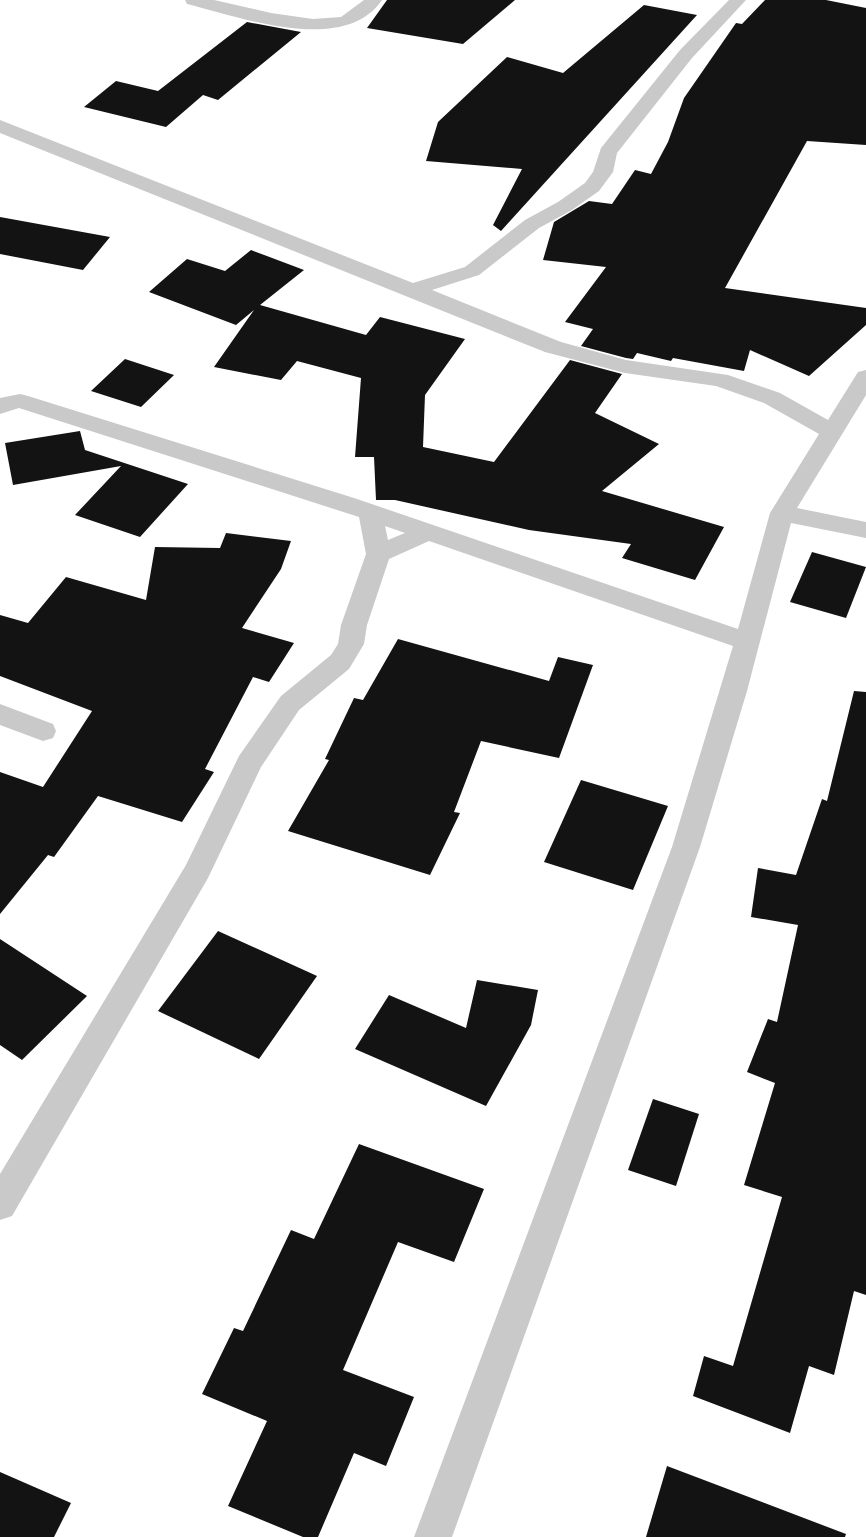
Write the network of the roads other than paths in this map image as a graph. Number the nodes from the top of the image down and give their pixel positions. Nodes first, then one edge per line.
1 (194, 0) edge
2 (374, 0) edge
3 (738, 0) edge
4 (0, 126) edge
5 (472, 272) junction
6 (412, 290) junction
7 (466, 312) junction
8 (866, 377) edge
9 (0, 407) edge
10 (832, 432) junction
11 (370, 512) junction
12 (782, 513) junction
13 (866, 530) edge
14 (428, 532) junction
15 (378, 554) junction
16 (746, 641) junction
17 (0, 714) edge
18 (43, 731) dead end
19 (0, 1205) edge
20 (433, 1537) edge

1 - 2 street
3 - 5 street
4 - 6 street
5 - 6 street
5 - 7 street
6 - 7 street
7 - 10 street
8 - 10 street
9 - 11 street
10 - 12 street
11 - 14 street
11 - 15 street
12 - 13 street
12 - 16 street
14 - 15 street
14 - 16 street
15 - 19 street
16 - 20 street
17 - 18 street

